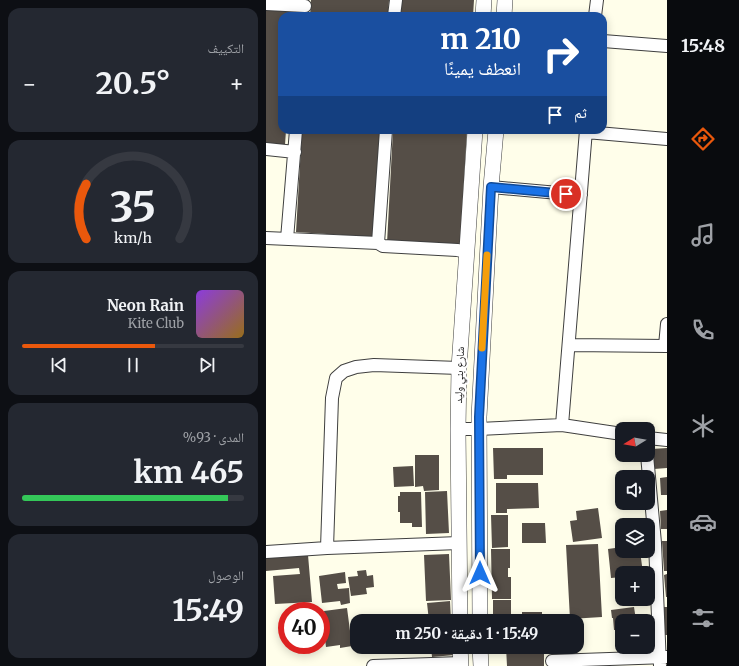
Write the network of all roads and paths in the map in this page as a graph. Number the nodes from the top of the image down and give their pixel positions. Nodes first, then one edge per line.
1 (396, 0) edge
2 (484, 0) edge
3 (505, 0) edge
4 (597, 0) edge
5 (266, 4) edge
6 (305, 7) edge
7 (394, 12) edge
8 (483, 12) edge
9 (504, 12) edge
10 (596, 12) edge
11 (607, 41) edge
12 (667, 46) edge
13 (607, 133) edge
14 (296, 134) edge
15 (386, 134) edge
16 (475, 134) edge
17 (496, 134) edge
18 (586, 134) edge
19 (667, 139) edge
20 (266, 149) edge
21 (295, 152) junction
22 (491, 187) junction
23 (581, 195) junction
24 (266, 238) edge
25 (287, 240) junction
26 (378, 243) junction
27 (467, 252) junction
28 (667, 324) edge
29 (569, 345) junction
30 (666, 346) edge
31 (459, 368) junction
32 (562, 425) junction
33 (458, 429) junction
34 (479, 429) junction
35 (615, 433) edge
36 (655, 439) edge
37 (667, 440) edge
38 (648, 462) edge
39 (459, 543) junction
40 (327, 548) junction
41 (266, 552) edge
42 (460, 614) edge
43 (480, 614) edge
44 (460, 654) edge
45 (480, 654) edge
46 (662, 660) edge
47 (552, 661) dead end
48 (461, 664) edge
49 (372, 666) edge
50 (480, 666) edge

1 - 7 street
2 - 8 street
3 - 9 street
4 - 10 street
5 - 6 street
11 - 12 street
13 - 19 street
14 - 21 street
15 - 26 street
16 - 27 street, شارع بني وليد
17 - 22 street, شارع بني وليد
18 - 23 street
20 - 21 street
21 - 25 street
22 - 23 street
22 - 34 street, شارع بني وليد
23 - 29 street
24 - 25 street
25 - 26 street
26 - 27 street
27 - 31 street, شارع بني وليد
28 - 30 street
29 - 30 street
29 - 32 street
31 - 33 street, شارع بني وليد
31 - 40 street
32 - 34 street
32 - 35 street
33 - 34 street
33 - 39 street, شارع بني وليد
34 - 43 street, شارع بني وليد
36 - 37 street
38 - 46 street
39 - 40 street
39 - 42 street, شارع بني وليد
40 - 41 street
44 - 48 street
45 - 50 street
46 - 47 street
48 - 49 street

